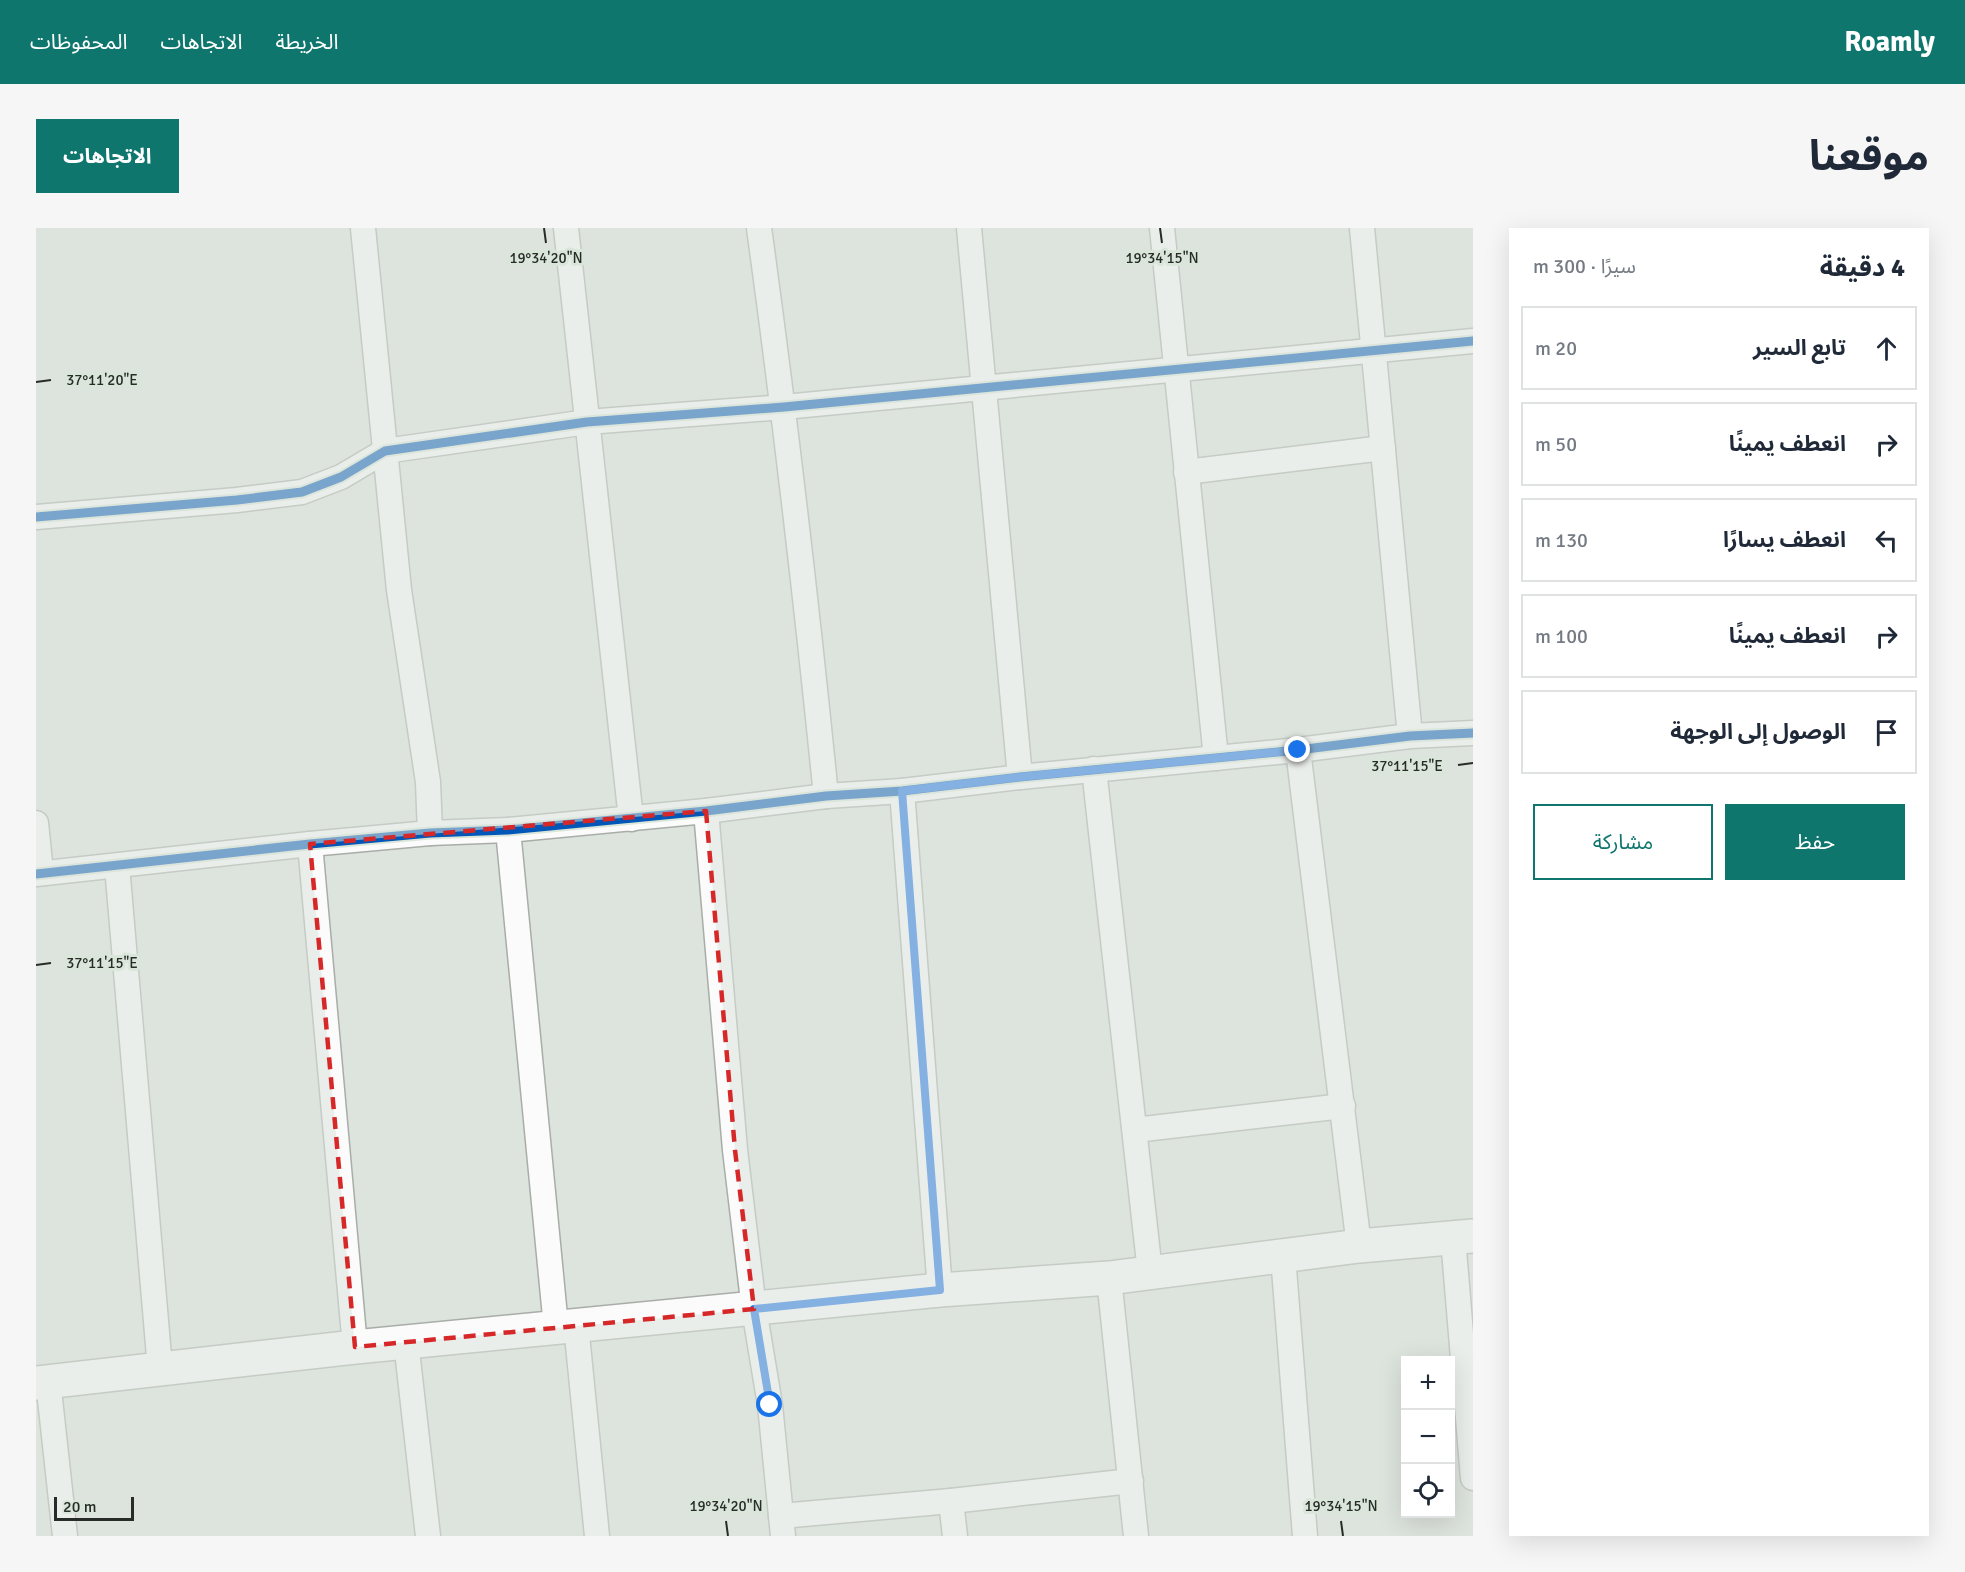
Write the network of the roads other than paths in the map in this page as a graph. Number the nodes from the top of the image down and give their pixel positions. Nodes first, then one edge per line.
1 (363, 228) edge
2 (566, 228) edge
3 (759, 228) edge
4 (969, 228) edge
5 (1162, 228) edge
6 (1362, 228) edge
7 (1473, 341) edge
8 (1374, 349) junction
9 (1175, 370) junction
10 (982, 388) junction
11 (784, 407) junction
12 (587, 422) junction
13 (1383, 448) junction
14 (385, 451) junction
15 (1186, 472) junction
16 (36, 517) edge
17 (1473, 733) edge
18 (1410, 736) junction
19 (1298, 750) junction
20 (1216, 758) junction
21 (1094, 770) junction
22 (1020, 777) junction
23 (902, 791) junction
24 (826, 796) junction
25 (706, 811) junction
26 (631, 819) junction
27 (36, 823) edge
28 (508, 830) junction
29 (430, 833) junction
30 (310, 844) junction
31 (117, 866) junction
32 (39, 874) edge
33 (1343, 1106) junction
34 (1135, 1130) junction
35 (1463, 1237) edge
36 (1359, 1246) junction
37 (1282, 1256) junction
38 (1150, 1272) junction
39 (1109, 1278) junction
40 (940, 1290) junction
41 (754, 1309) junction
42 (566, 1326) junction
43 (406, 1342) junction
44 (355, 1347) junction
45 (160, 1368) junction
46 (42, 1382) edge
47 (1472, 1453) edge
48 (1473, 1478) edge
49 (1131, 1481) junction
50 (951, 1501) junction
51 (782, 1526) edge
52 (65, 1536) edge
53 (428, 1536) edge
54 (597, 1536) edge
55 (955, 1536) edge
56 (1136, 1536) edge
57 (1305, 1536) edge

1 - 14 street
2 - 12 street
3 - 11 street
4 - 10 street
5 - 9 street
6 - 8 street
7 - 8 street
8 - 9 street
8 - 13 street
9 - 10 street
9 - 15 street
10 - 11 street
10 - 22 street
11 - 12 street
11 - 24 street
12 - 14 street
12 - 26 street
13 - 15 street
13 - 18 street
14 - 16 street
14 - 29 street
15 - 20 street
17 - 18 street
18 - 19 street
19 - 20 street
19 - 33 street
20 - 21 street
21 - 22 street
21 - 34 street
22 - 23 street
23 - 24 street
23 - 40 street
24 - 25 street
25 - 26 street
25 - 41 street
26 - 28 street
27 - 32 street
28 - 29 street
28 - 42 street
29 - 30 street
30 - 31 street
30 - 44 street
31 - 32 street
31 - 45 street
33 - 34 street
33 - 36 street
34 - 38 street
35 - 36 main road
35 - 47 street
36 - 37 main road
37 - 38 main road
37 - 57 street
38 - 39 main road
39 - 40 main road
39 - 49 street
40 - 41 main road
41 - 42 main road
41 - 51 street
42 - 43 main road
42 - 54 street
43 - 44 main road
43 - 53 street
44 - 45 main road
45 - 46 main road
46 - 52 street
47 - 48 street
49 - 50 street
49 - 56 street
50 - 51 street
50 - 55 street

